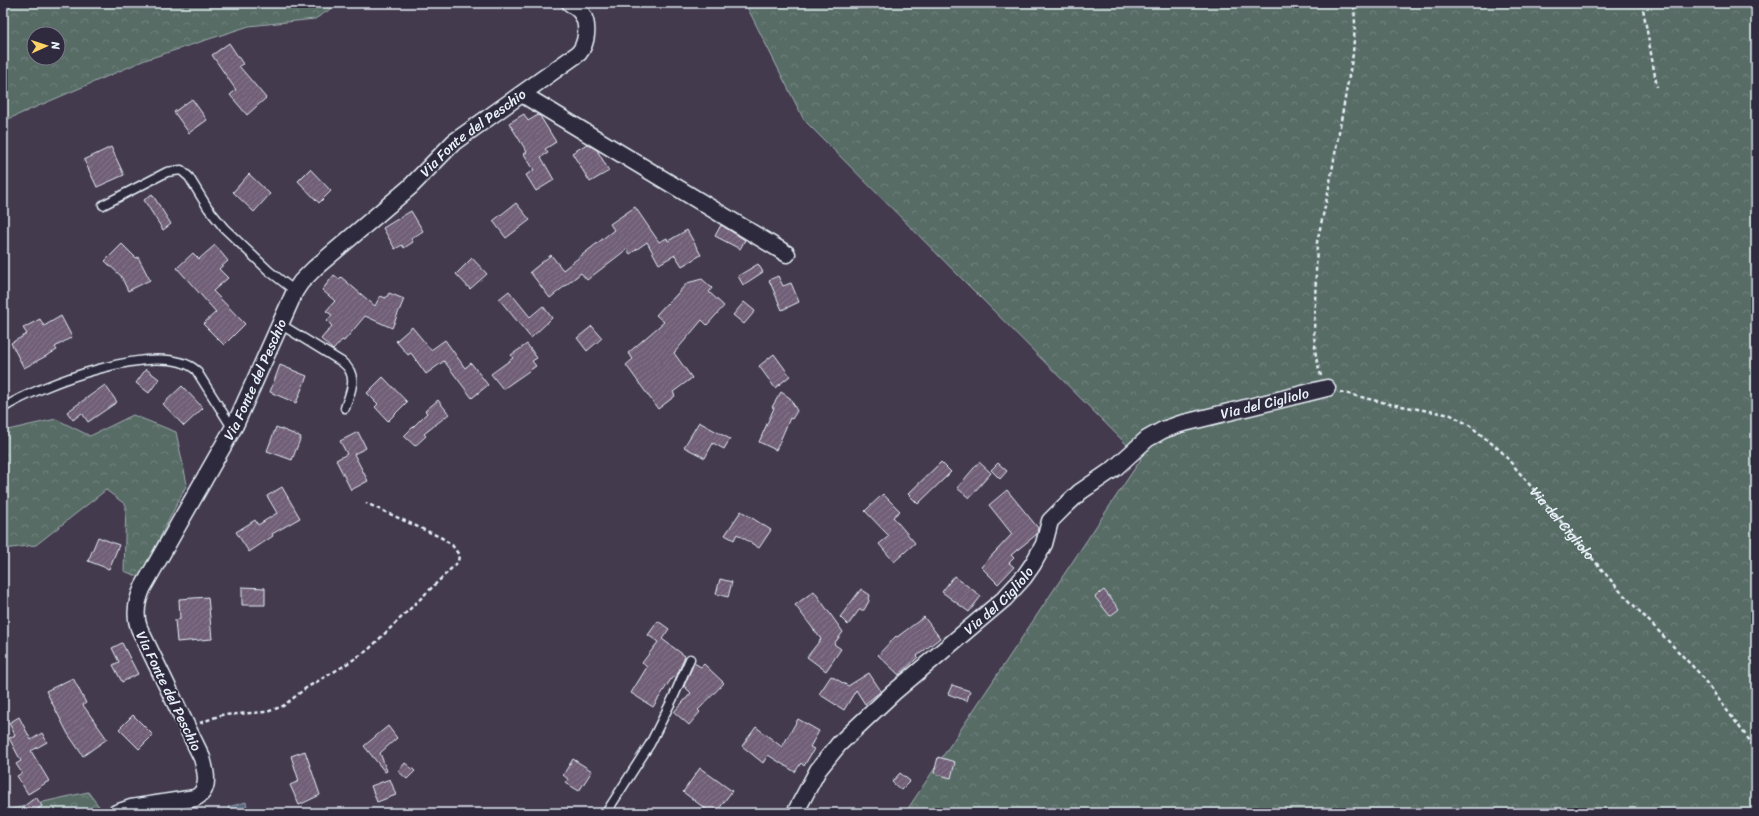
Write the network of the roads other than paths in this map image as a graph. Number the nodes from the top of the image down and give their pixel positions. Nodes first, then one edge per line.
1 (570, 3) edge
2 (522, 94) junction
3 (103, 205) dead end
4 (787, 254) dead end
5 (295, 291) junction
6 (280, 324) junction
7 (1327, 388) road end
8 (3, 408) edge
9 (345, 408) dead end
10 (233, 428) junction
11 (690, 660) dead end
12 (135, 810) edge
13 (116, 813) edge
14 (606, 813) edge
15 (795, 813) edge

1 - 2 street, Via Fonte del Peschio
2 - 4 street
2 - 5 street, Via Fonte del Peschio
3 - 5 lane
5 - 6 street, Via Fonte del Peschio
6 - 9 lane
6 - 10 street, Via Fonte del Peschio
7 - 15 street, Via del Cigliolo
8 - 10 lane
10 - 12 street, Via Fonte del Peschio
11 - 14 lane
12 - 13 street

